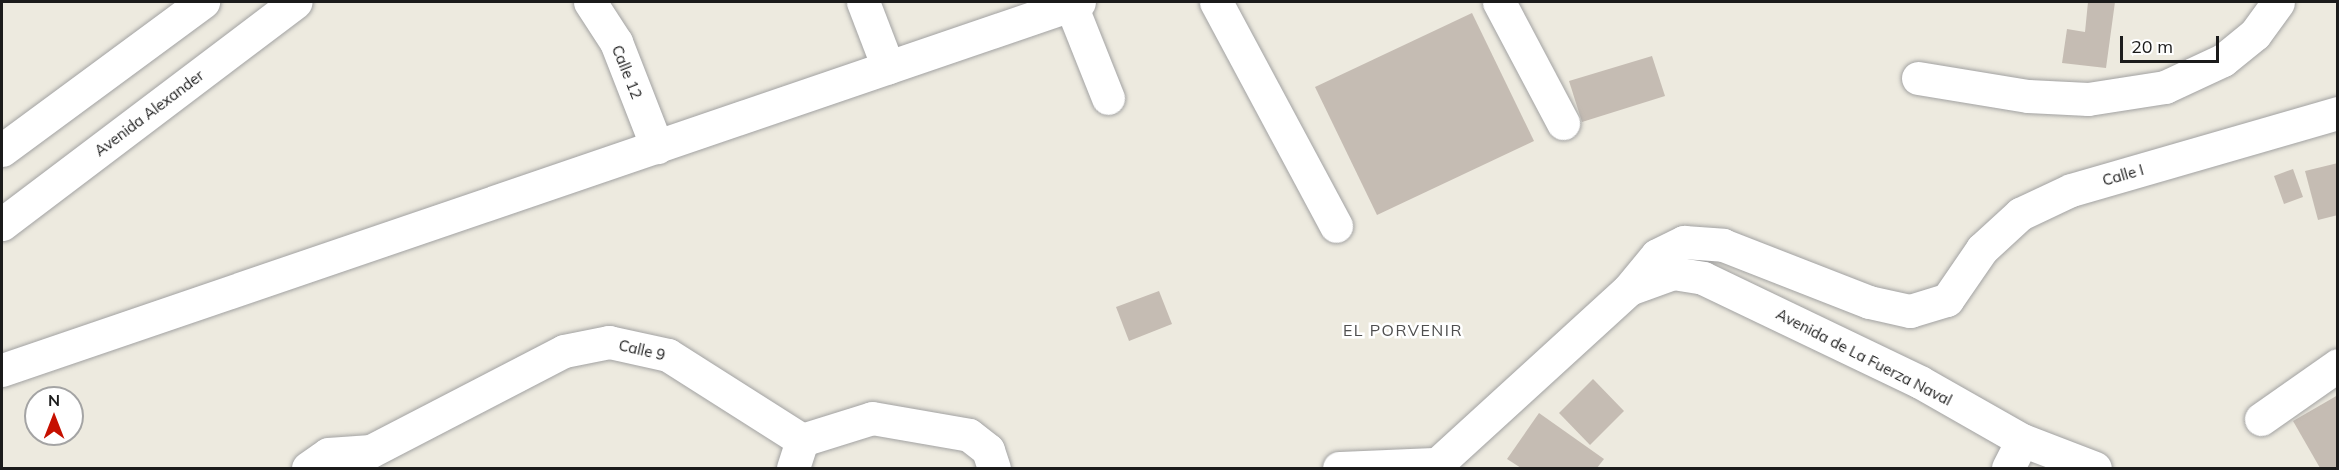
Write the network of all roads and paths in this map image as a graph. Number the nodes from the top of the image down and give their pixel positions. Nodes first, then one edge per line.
1 (203, 2) edge
2 (296, 2) edge
3 (590, 2) edge
4 (864, 2) edge
5 (1216, 2) edge
6 (1499, 2) edge
7 (2278, 2) edge
8 (1075, 3) edge
9 (888, 67) junction
10 (1918, 78) dead end
11 (1107, 98) dead end
12 (2337, 113) edge
13 (1563, 123) dead end
14 (657, 147) junction
15 (2, 150) edge
16 (2, 224) edge
17 (1336, 226) dead end
18 (1628, 290) junction
19 (2337, 365) edge
20 (2, 370) edge
21 (2261, 420) dead end
22 (798, 454) edge
23 (2015, 454) edge
24 (363, 460) edge
25 (1434, 466) edge
26 (308, 468) edge
27 (994, 468) edge
28 (1339, 468) edge
29 (2095, 468) edge

1 - 15 street
2 - 16 street, Avenida Alexander
3 - 14 street, Calle 12
4 - 9 street
5 - 17 street
6 - 13 street
7 - 10 street
8 - 9 street
8 - 11 street
9 - 14 street
12 - 18 street, Calle I
14 - 20 street
18 - 23 street, Avenida de La Fuerza Naval
18 - 25 street
19 - 21 street
22 - 24 street, Calle 9
22 - 27 street, Calle 9
23 - 29 street, Avenida de La Fuerza Naval
24 - 26 street, Calle 9
25 - 28 street

